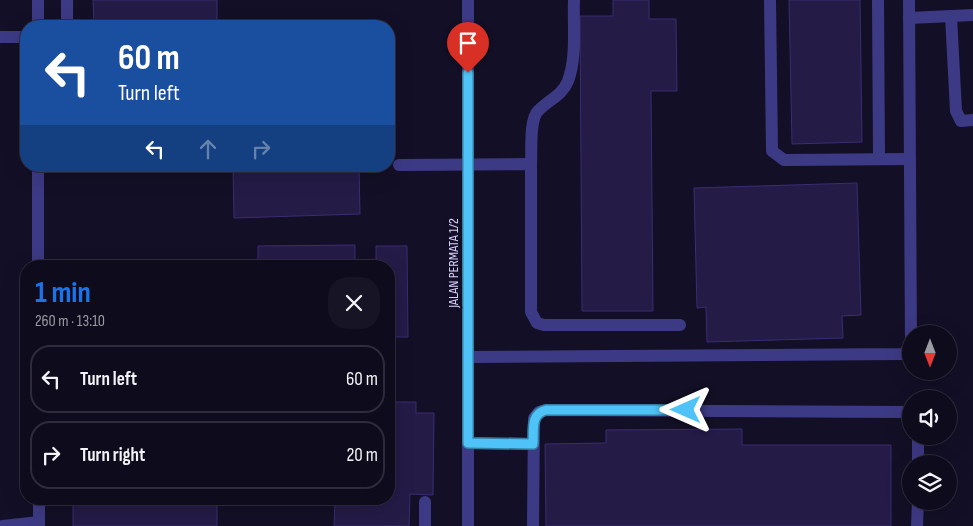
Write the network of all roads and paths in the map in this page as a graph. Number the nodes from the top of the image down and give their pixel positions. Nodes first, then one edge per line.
1 (38, 0) edge
2 (67, 0) edge
3 (468, 0) edge
4 (574, 0) edge
5 (770, 0) edge
6 (878, 0) edge
7 (909, 0) edge
8 (973, 15) edge
9 (951, 16) junction
10 (909, 18) junction
11 (38, 20) edge
12 (67, 20) edge
13 (0, 37) edge
14 (20, 37) edge
15 (973, 120) edge
16 (879, 159) junction
17 (910, 159) junction
18 (398, 164) dead end
19 (467, 164) junction
20 (531, 164) junction
21 (38, 172) edge
22 (38, 260) edge
23 (680, 325) dead end
24 (468, 358) junction
25 (902, 412) edge
26 (468, 443) junction
27 (533, 444) junction
28 (425, 502) dead end
29 (39, 505) edge
30 (918, 510) edge
31 (39, 524) edge
32 (4, 526) edge
33 (425, 526) edge
34 (468, 526) edge
35 (533, 526) edge
36 (917, 526) edge

1 - 11 street
2 - 12 street
3 - 19 street, JALAN PERMATA 1/2
4 - 20 street
5 - 16 street
6 - 16 street
7 - 10 street
8 - 9 street
9 - 10 street
9 - 15 street
10 - 17 street
13 - 14 street
16 - 17 street
17 - 24 street
18 - 19 street
19 - 20 street
19 - 24 street, JALAN PERMATA 1/2
20 - 23 street
21 - 22 street
24 - 26 street, JALAN PERMATA 1/2
25 - 27 street
26 - 27 street
26 - 34 street, JALAN PERMATA 1/2
27 - 35 street
28 - 33 street
29 - 31 street
30 - 36 street
31 - 32 street

